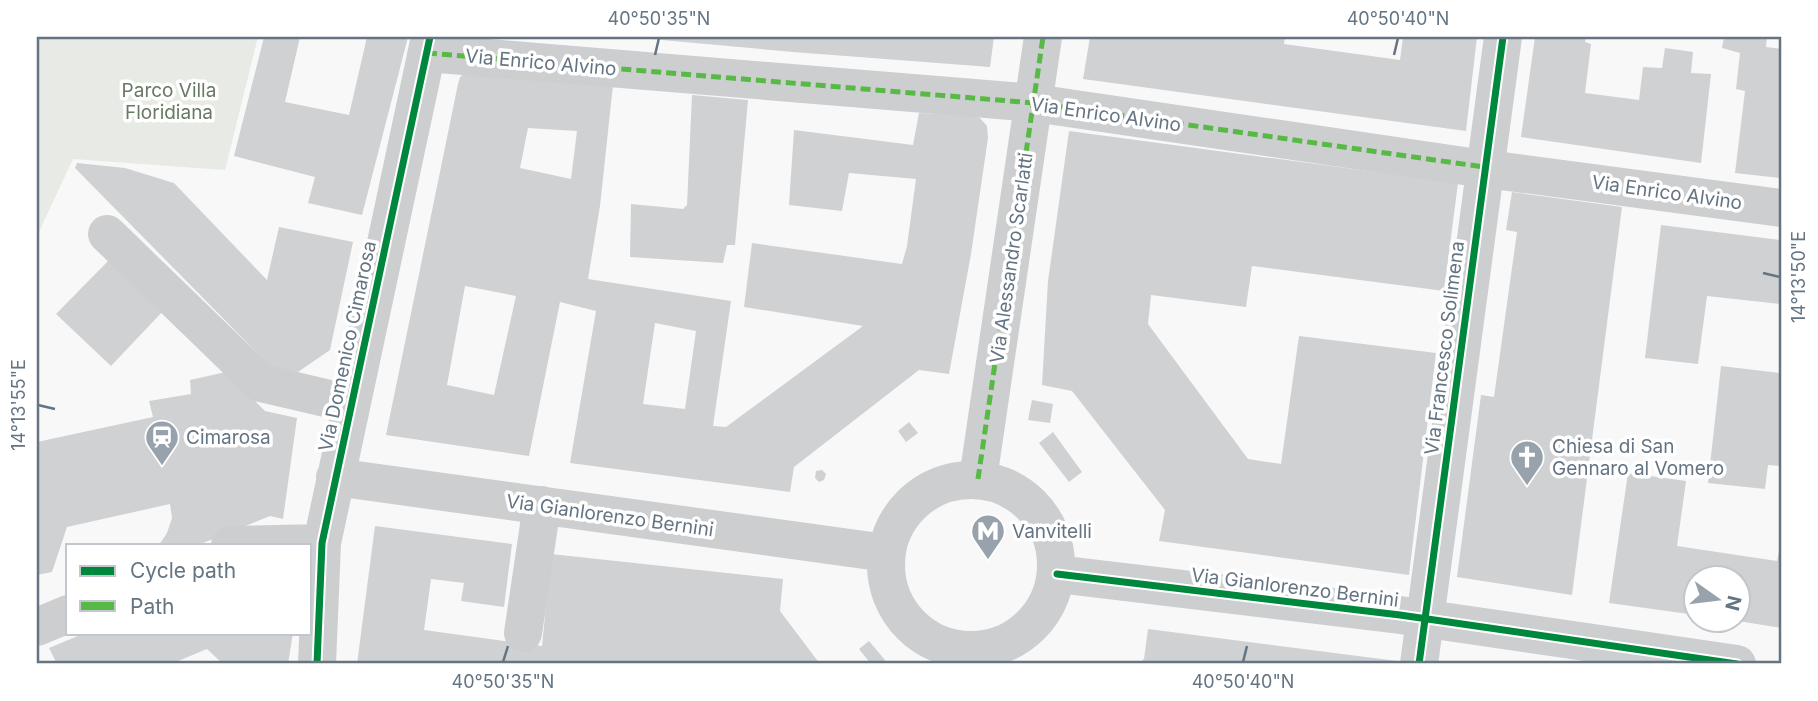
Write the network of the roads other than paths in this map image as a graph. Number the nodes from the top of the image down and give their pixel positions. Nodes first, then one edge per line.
1 (1043, 37) edge
2 (1503, 37) edge
3 (428, 45) edge
4 (1034, 103) junction
5 (1484, 167) junction
6 (1781, 208) edge
7 (107, 234) dead end
8 (351, 404) junction
9 (335, 477) junction
10 (978, 479) junction
11 (542, 505) junction
12 (321, 542) junction
13 (260, 544) edge
14 (886, 554) junction
15 (1057, 573) junction
16 (66, 615) edge
17 (1424, 619) junction
18 (37, 627) edge
19 (523, 633) dead end
20 (956, 657) edge
21 (317, 664) edge
22 (1419, 664) edge
23 (1737, 664) edge

1 - 4 street, Via Alessandro Scarlatti
2 - 5 street, Via Francesco Solimena
3 - 4 street, Via Enrico Alvino
3 - 8 street, Via Domenico Cimarosa
4 - 5 street, Via Enrico Alvino
4 - 10 street, Via Alessandro Scarlatti
5 - 6 street, Via Enrico Alvino
5 - 17 street, Via Francesco Solimena
7 - 8 street
8 - 9 street, Via Domenico Cimarosa
9 - 11 street, Via Gianlorenzo Bernini
9 - 12 street, Via Domenico Cimarosa
10 - 14 street
10 - 15 street
11 - 14 street, Via Gianlorenzo Bernini
11 - 19 street
12 - 13 street
12 - 21 street, Via Domenico Cimarosa
14 - 20 street
15 - 17 street, Via Gianlorenzo Bernini
15 - 20 street
16 - 18 street
17 - 22 street, Via Francesco Solimena
17 - 23 street, Via Gianlorenzo Bernini

